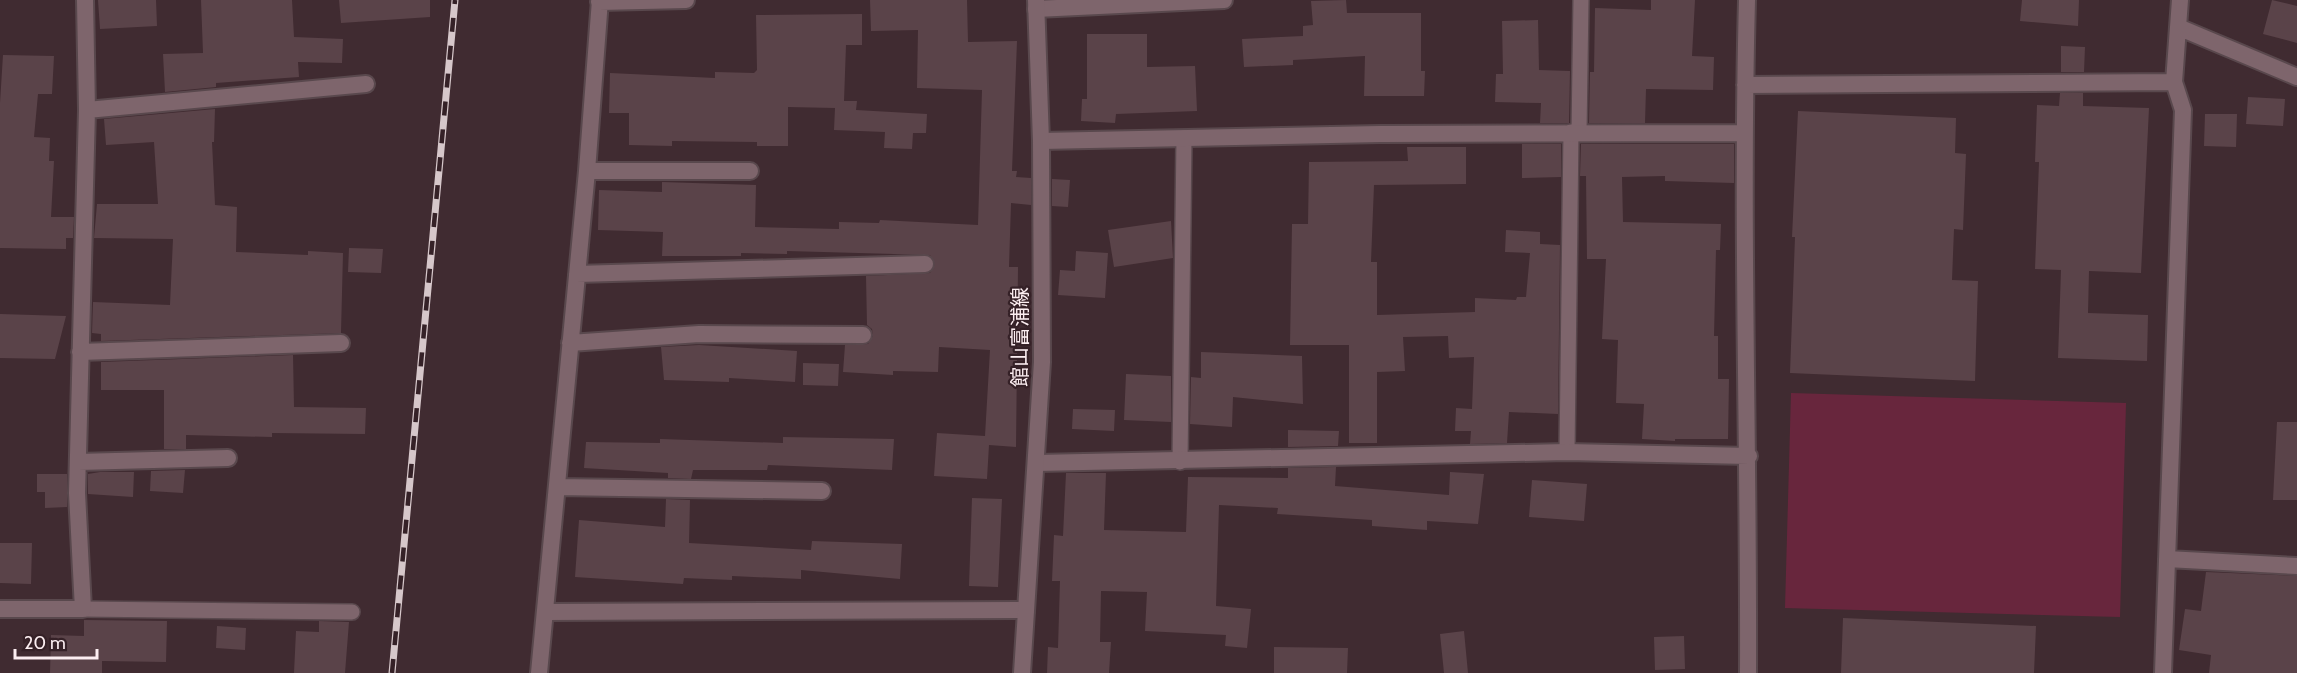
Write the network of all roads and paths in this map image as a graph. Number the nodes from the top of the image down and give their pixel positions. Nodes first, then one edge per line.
1 (85, 0) edge
2 (686, 0) edge
3 (1224, 0) edge
4 (1581, 0) edge
5 (1747, 0) edge
6 (2180, 0) edge
7 (599, 1) edge
8 (1036, 5) edge
9 (2178, 27) junction
10 (2297, 76) edge
11 (2174, 82) junction
12 (366, 84) dead end
13 (1745, 85) junction
14 (87, 110) junction
15 (1575, 132) junction
16 (1744, 133) junction
17 (1184, 138) junction
18 (1041, 141) junction
19 (587, 171) junction
20 (750, 171) dead end
21 (925, 264) dead end
22 (577, 274) junction
23 (863, 335) dead end
24 (570, 343) junction
25 (341, 344) dead end
26 (80, 352) junction
27 (1567, 452) junction
28 (1749, 456) junction
29 (228, 458) dead end
30 (78, 462) junction
31 (1180, 462) junction
32 (1037, 463) junction
33 (557, 487) junction
34 (822, 491) dead end
35 (2167, 559) junction
36 (2297, 566) edge
37 (0, 609) edge
38 (83, 609) junction
39 (1026, 610) junction
40 (352, 612) dead end
41 (545, 612) junction
42 (539, 673) edge
43 (1022, 673) edge
44 (1748, 673) edge
45 (2163, 673) edge

1 - 14 street
2 - 7 street
3 - 8 street
4 - 15 lane
5 - 13 street
6 - 9 street
7 - 19 street
8 - 18 street, 館山富浦線
9 - 10 street
9 - 11 street
11 - 13 street
11 - 35 street
12 - 14 street
13 - 16 street
14 - 26 street
15 - 16 street
15 - 17 street
15 - 27 lane
16 - 28 street
17 - 18 street
17 - 31 lane
18 - 32 street, 館山富浦線
19 - 20 street
19 - 22 street
21 - 22 street
22 - 24 street
23 - 24 street
24 - 33 street
25 - 26 street
26 - 30 street
27 - 28 street
27 - 31 street
28 - 44 street
29 - 30 street
30 - 38 street
31 - 32 street
32 - 39 street, 館山富浦線
33 - 34 street
33 - 41 street
35 - 36 street
35 - 45 street
37 - 38 street
38 - 40 lane
39 - 41 street
39 - 43 street, 館山富浦線
41 - 42 street

